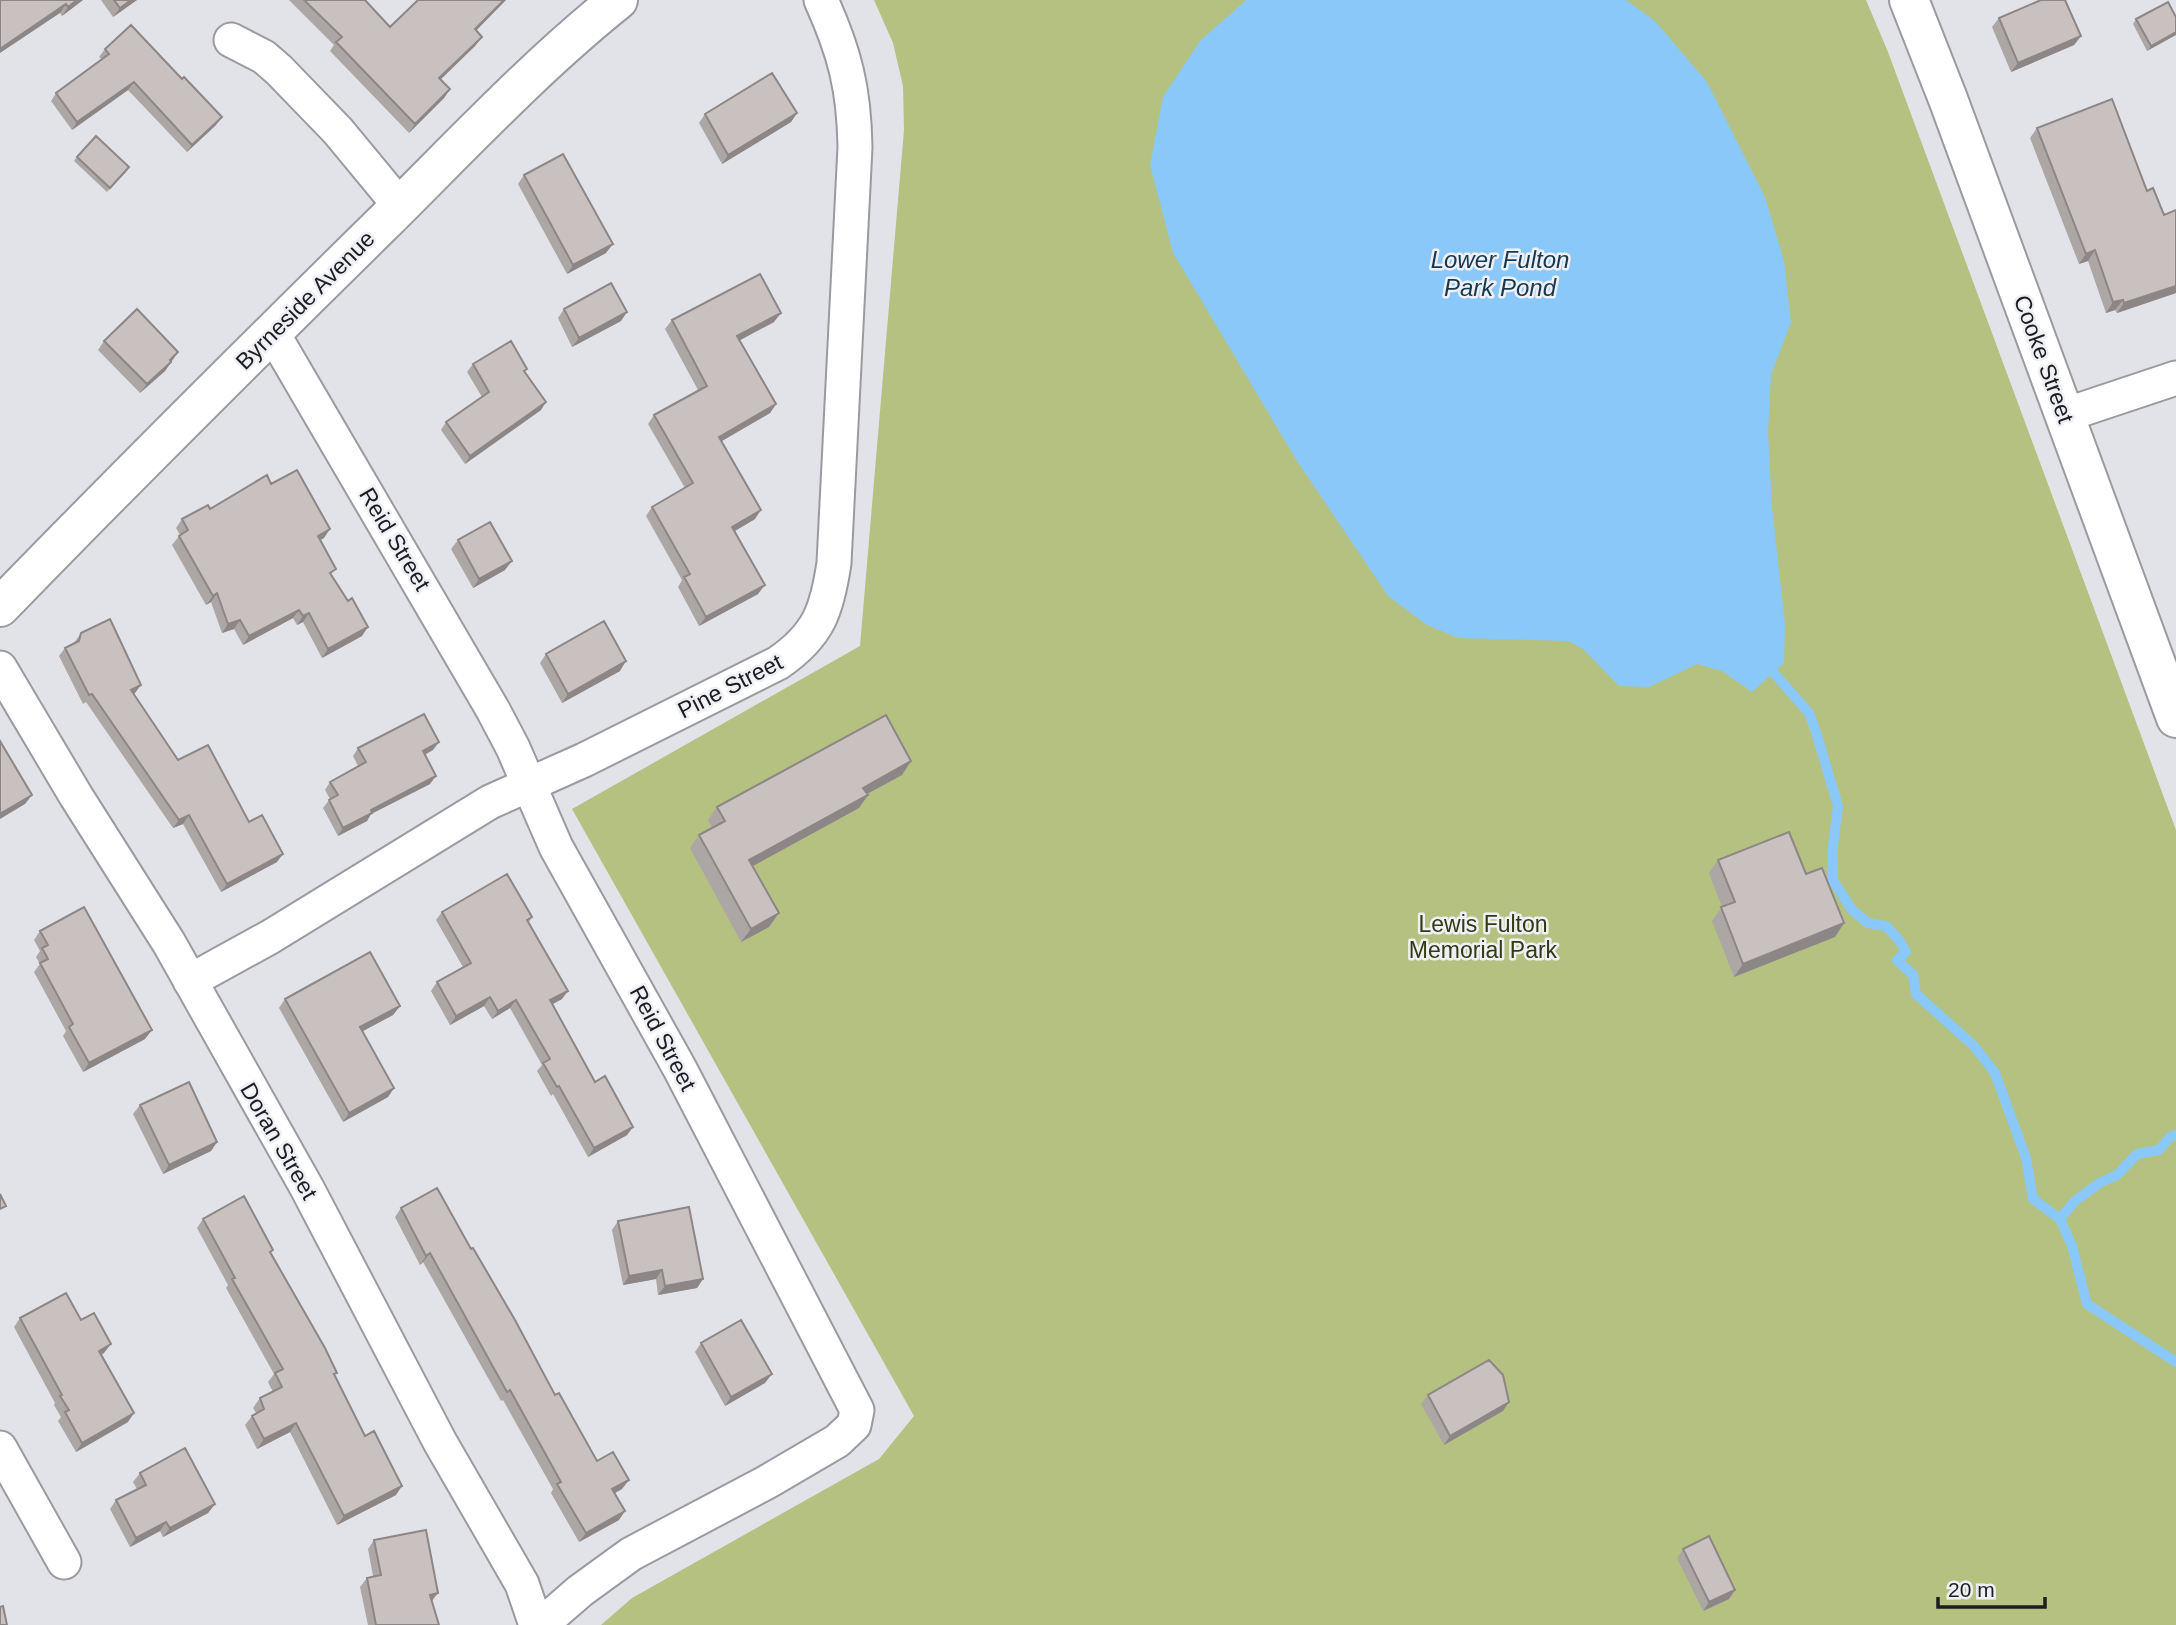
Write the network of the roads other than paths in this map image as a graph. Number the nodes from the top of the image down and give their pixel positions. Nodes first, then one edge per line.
1 (618, 0) edge
2 (821, 0) edge
3 (1909, 0) edge
4 (231, 40) dead end
5 (400, 206) junction
6 (272, 332) junction
7 (2176, 378) edge
8 (2065, 415) junction
9 (0, 607) edge
10 (0, 668) edge
11 (2176, 718) edge
12 (528, 784) junction
13 (190, 981) junction
14 (0, 1448) edge
15 (64, 1562) dead end
16 (538, 1625) edge

1 - 5 street, Byrneside Avenue
2 - 12 street, Pine Street
3 - 8 street, Cooke Street
4 - 5 street
5 - 6 street, Byrneside Avenue
6 - 9 street, Byrneside Avenue
6 - 12 street, Reid Street
7 - 8 street
8 - 11 street, Cooke Street
10 - 13 street, Doran Street
12 - 13 street, Pine Street
12 - 16 street, Reid Street
13 - 16 street, Doran Street
14 - 15 street

